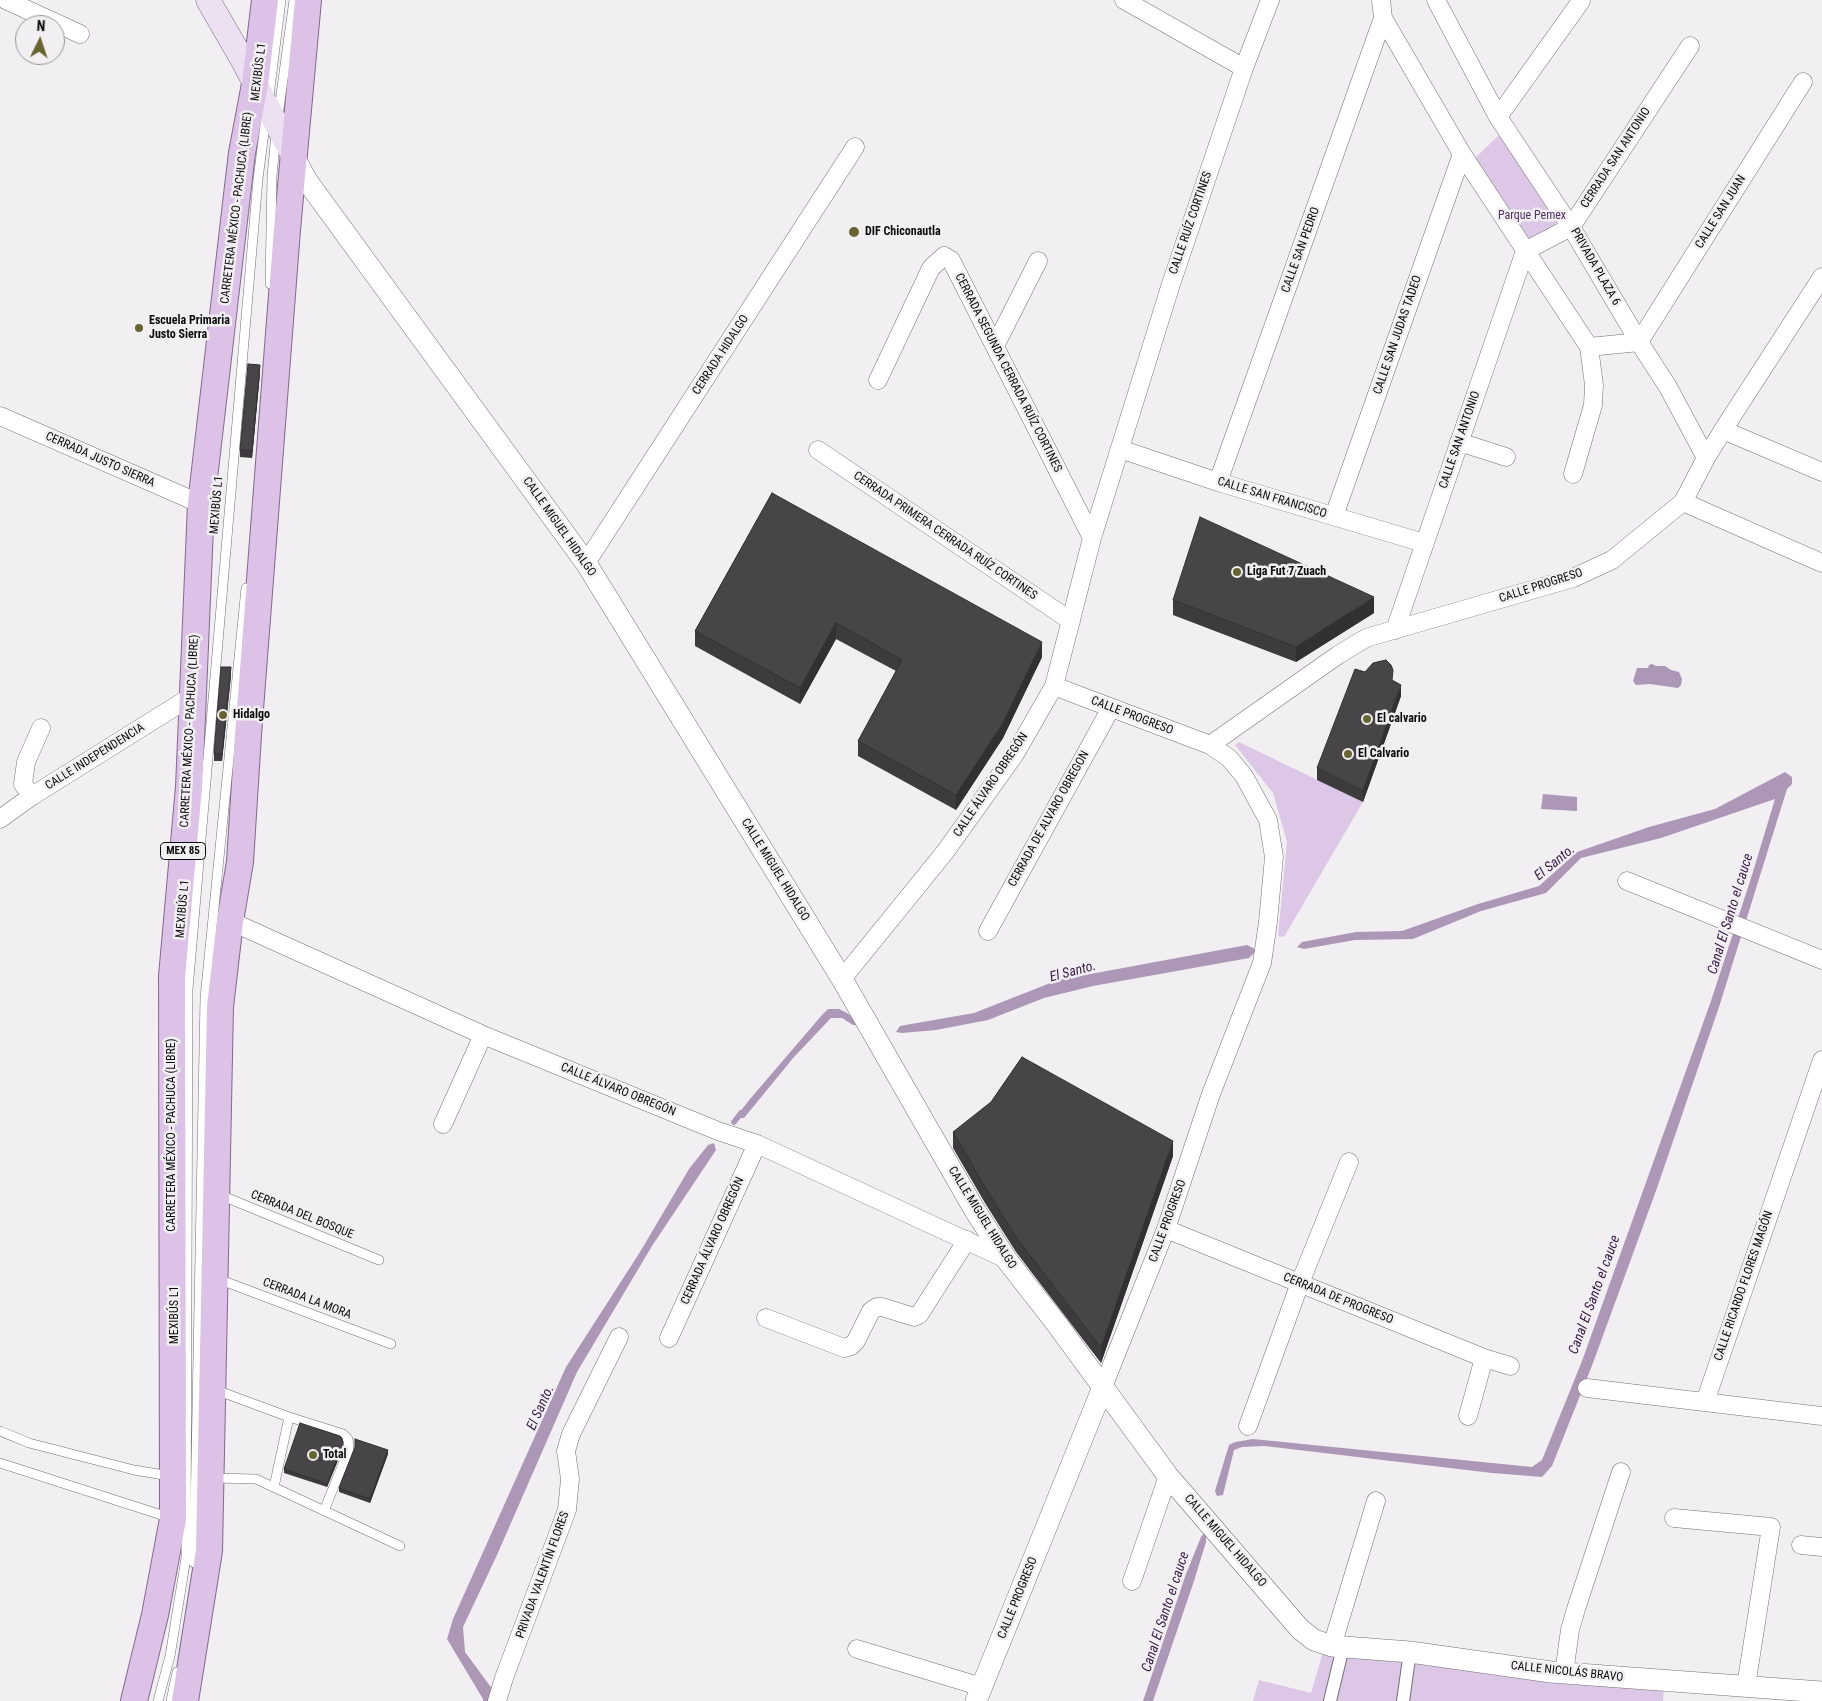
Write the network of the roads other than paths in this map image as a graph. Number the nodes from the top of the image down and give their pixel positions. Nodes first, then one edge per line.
1 (6, 0) edge
2 (208, 0) edge
3 (265, 0) edge
4 (281, 0) edge
5 (294, 0) edge
6 (308, 0) edge
7 (1124, 0) edge
8 (1270, 0) edge
9 (1381, 0) edge
10 (1436, 0) edge
11 (1581, 1) edge
12 (1383, 18) junction
13 (80, 34) dead end
14 (1690, 46) dead end
15 (1244, 68) junction
16 (1803, 82) dead end
17 (255, 84) junction
18 (272, 116) junction
19 (1498, 117) junction
20 (855, 147) dead end
21 (1462, 154) junction
22 (294, 157) junction
23 (1571, 226) junction
24 (1525, 251) junction
25 (1038, 261) dead end
26 (1822, 277) edge
27 (270, 295) dead end
28 (270, 324) dead end
29 (1639, 342) junction
30 (995, 346) junction
31 (1588, 347) junction
32 (878, 380) dead end
33 (263, 412) dead end
34 (1, 419) edge
35 (1723, 430) junction
36 (1459, 442) junction
37 (1120, 449) junction
38 (818, 450) dead end
39 (1506, 457) dead end
40 (1706, 458) junction
41 (1822, 472) edge
42 (1572, 474) dead end
43 (1218, 482) junction
44 (1683, 502) junction
45 (201, 504) junction
46 (1334, 516) junction
47 (1092, 538) junction
48 (1424, 543) junction
49 (586, 563) junction
50 (1822, 563) edge
51 (248, 578) dead end
52 (1071, 621) junction
53 (1395, 630) junction
54 (1054, 686) junction
55 (192, 696) junction
56 (1110, 708) junction
57 (41, 728) dead end
58 (1210, 745) junction
59 (32, 796) junction
60 (0, 819) edge
61 (1627, 882) dead end
62 (230, 921) junction
63 (988, 931) dead end
64 (1822, 960) edge
65 (842, 979) junction
66 (483, 1035) junction
67 (1822, 1060) edge
68 (443, 1124) dead end
69 (756, 1144) junction
70 (1349, 1162) dead end
71 (216, 1194) junction
72 (1166, 1230) junction
73 (967, 1240) junction
74 (1006, 1259) junction
75 (379, 1260) dead end
76 (214, 1277) junction
77 (1300, 1283) junction
78 (766, 1318) dead end
79 (619, 1338) dead end
80 (669, 1338) dead end
81 (391, 1344) dead end
82 (1484, 1358) junction
83 (1510, 1366) dead end
84 (1103, 1387) junction
85 (212, 1388) junction
86 (1587, 1388) dead end
87 (1705, 1402) junction
88 (1468, 1416) dead end
89 (1822, 1416) edge
90 (289, 1417) junction
91 (1248, 1426) dead end
92 (0, 1431) edge
93 (0, 1463) edge
94 (1621, 1472) dead end
95 (173, 1476) junction
96 (1168, 1476) junction
97 (210, 1478) junction
98 (274, 1487) junction
99 (1376, 1501) dead end
100 (324, 1511) junction
101 (1674, 1518) dead end
102 (173, 1519) junction
103 (1801, 1545) dead end
104 (400, 1546) dead end
105 (1822, 1547) edge
106 (1132, 1581) dead end
107 (185, 1623) dead end
108 (1330, 1644) junction
109 (857, 1649) dead end
110 (1410, 1652) junction
111 (179, 1662) dead end
112 (1564, 1672) junction
113 (1746, 1686) junction
114 (1822, 1692) edge
115 (979, 1694) edge
116 (134, 1701) edge
117 (158, 1701) edge
118 (171, 1701) edge
119 (185, 1701) edge
120 (497, 1701) edge
121 (1330, 1701) edge
122 (1403, 1701) edge

1 - 13 street
2 - 17 main road, CALLE MIGUEL HIDALGO
3 - 17 main road, CARRETERA MÉXICO - PACHUCA (LIBRE) / MEX 85
4 - 18 lane, MEXIBÚS L1
5 - 18 lane, MEXIBÚS L1
6 - 22 main road
7 - 15 street
8 - 15 street, CALLE RUÍZ CORTINES
9 - 12 street
10 - 19 street, PRIVADA PLAZA 6
11 - 19 street
12 - 21 street
12 - 43 street, CALLE SAN PEDRO
14 - 23 street, CERRADA SAN ANTONIO
15 - 37 street, CALLE RUÍZ CORTINES
16 - 29 street, CALLE SAN JUAN
17 - 18 main road, CALLE MIGUEL HIDALGO
17 - 45 main road, CARRETERA MÉXICO - PACHUCA (LIBRE) / MEX 85
18 - 22 main road, CALLE MIGUEL HIDALGO
18 - 27 lane, MEXIBÚS L1
18 - 117 lane, MEXIBÚS L1
19 - 23 street, PRIVADA PLAZA 6
20 - 49 street, CERRADA HIDALGO
21 - 24 street
21 - 46 street, CALLE SAN JUDAS TADEO
22 - 49 street, CALLE MIGUEL HIDALGO
22 - 62 main road
23 - 24 street, CERRADA SAN ANTONIO
23 - 29 street, PRIVADA PLAZA 6
24 - 31 street
24 - 36 street, CALLE SAN ANTONIO
25 - 30 street
26 - 35 street, CALLE PROGRESO
28 - 33 lane
29 - 31 street
29 - 40 street, PRIVADA PLAZA 6
30 - 32 street, CERRADA SEGUNDA CERRADA RUÍZ CORTINES
30 - 47 street, CERRADA SEGUNDA CERRADA RUÍZ CORTINES
31 - 42 street
34 - 45 street, CERRADA JUSTO SIERRA
35 - 40 street, CALLE PROGRESO
35 - 41 street
36 - 39 street
36 - 48 street, CALLE SAN ANTONIO
37 - 43 street, CALLE SAN FRANCISCO
37 - 47 street, CALLE ÁLVARO OBREGÓN
38 - 52 street, CERRADA PRIMERA CERRADA RUÍZ CORTINES
40 - 44 street, CALLE PROGRESO
43 - 46 street, CALLE SAN FRANCISCO
44 - 50 street
44 - 53 street, CALLE PROGRESO
45 - 55 main road, CARRETERA MÉXICO - PACHUCA (LIBRE) / MEX 85
46 - 48 street, CALLE SAN FRANCISCO
47 - 52 street, CALLE ÁLVARO OBREGÓN
48 - 53 street, CALLE SAN ANTONIO
49 - 65 street, CALLE MIGUEL HIDALGO
51 - 107 lane, MEXIBÚS L1
52 - 54 street, CALLE ÁLVARO OBREGÓN
53 - 58 street, CALLE PROGRESO
54 - 56 street, CALLE PROGRESO
54 - 65 street, CALLE ÁLVARO OBREGÓN
55 - 59 street, CALLE INDEPENDENCIA
55 - 95 main road, CARRETERA MÉXICO - PACHUCA (LIBRE) / MEX 85
56 - 58 street, CALLE PROGRESO
56 - 63 street, CERRADA DE ALVARO OBREGON
57 - 59 street
58 - 72 street, CALLE PROGRESO
59 - 60 street, CALLE INDEPENDENCIA
61 - 64 street
62 - 66 street, CALLE ÁLVARO OBREGÓN
62 - 71 main road
65 - 74 street, CALLE MIGUEL HIDALGO
66 - 68 street
66 - 69 street, CALLE ÁLVARO OBREGÓN
67 - 87 street, CALLE RICARDO FLORES MAGÓN
69 - 73 street, CALLE ÁLVARO OBREGÓN
69 - 80 street, CERRADA ÁLVARO OBREGÓN
70 - 77 street
71 - 75 lane, CERRADA DEL BOSQUE
71 - 76 main road
72 - 77 street, CERRADA DE PROGRESO
72 - 84 street, CALLE PROGRESO
73 - 74 street, CALLE ÁLVARO OBREGÓN
73 - 78 street
74 - 84 street, CALLE MIGUEL HIDALGO
76 - 81 lane, CERRADA LA MORA
76 - 85 main road
77 - 82 street, CERRADA DE PROGRESO
77 - 91 street
79 - 120 street, PRIVADA VALENTÍN FLORES
82 - 83 street, CERRADA DE PROGRESO
82 - 88 street
84 - 96 street, CALLE MIGUEL HIDALGO
84 - 115 street, CALLE PROGRESO
85 - 90 lane
85 - 97 main road
86 - 87 street
87 - 89 street
90 - 98 lane
90 - 100 lane
92 - 95 lane
93 - 102 lane
94 - 112 street
95 - 102 main road, CARRETERA MÉXICO - PACHUCA (LIBRE) / MEX 85
96 - 106 street
96 - 108 street, CALLE MIGUEL HIDALGO
97 - 98 lane
97 - 119 main road
98 - 100 lane
99 - 108 street
100 - 104 lane
101 - 113 street
102 - 116 main road, CARRETERA MÉXICO - PACHUCA (LIBRE) / MEX 85
103 - 105 street
108 - 110 street, CALLE NICOLÁS BRAVO
108 - 121 street
109 - 115 street
110 - 112 street, CALLE NICOLÁS BRAVO
110 - 122 street
111 - 118 lane
112 - 113 street, CALLE NICOLÁS BRAVO
113 - 114 street, CALLE NICOLÁS BRAVO

